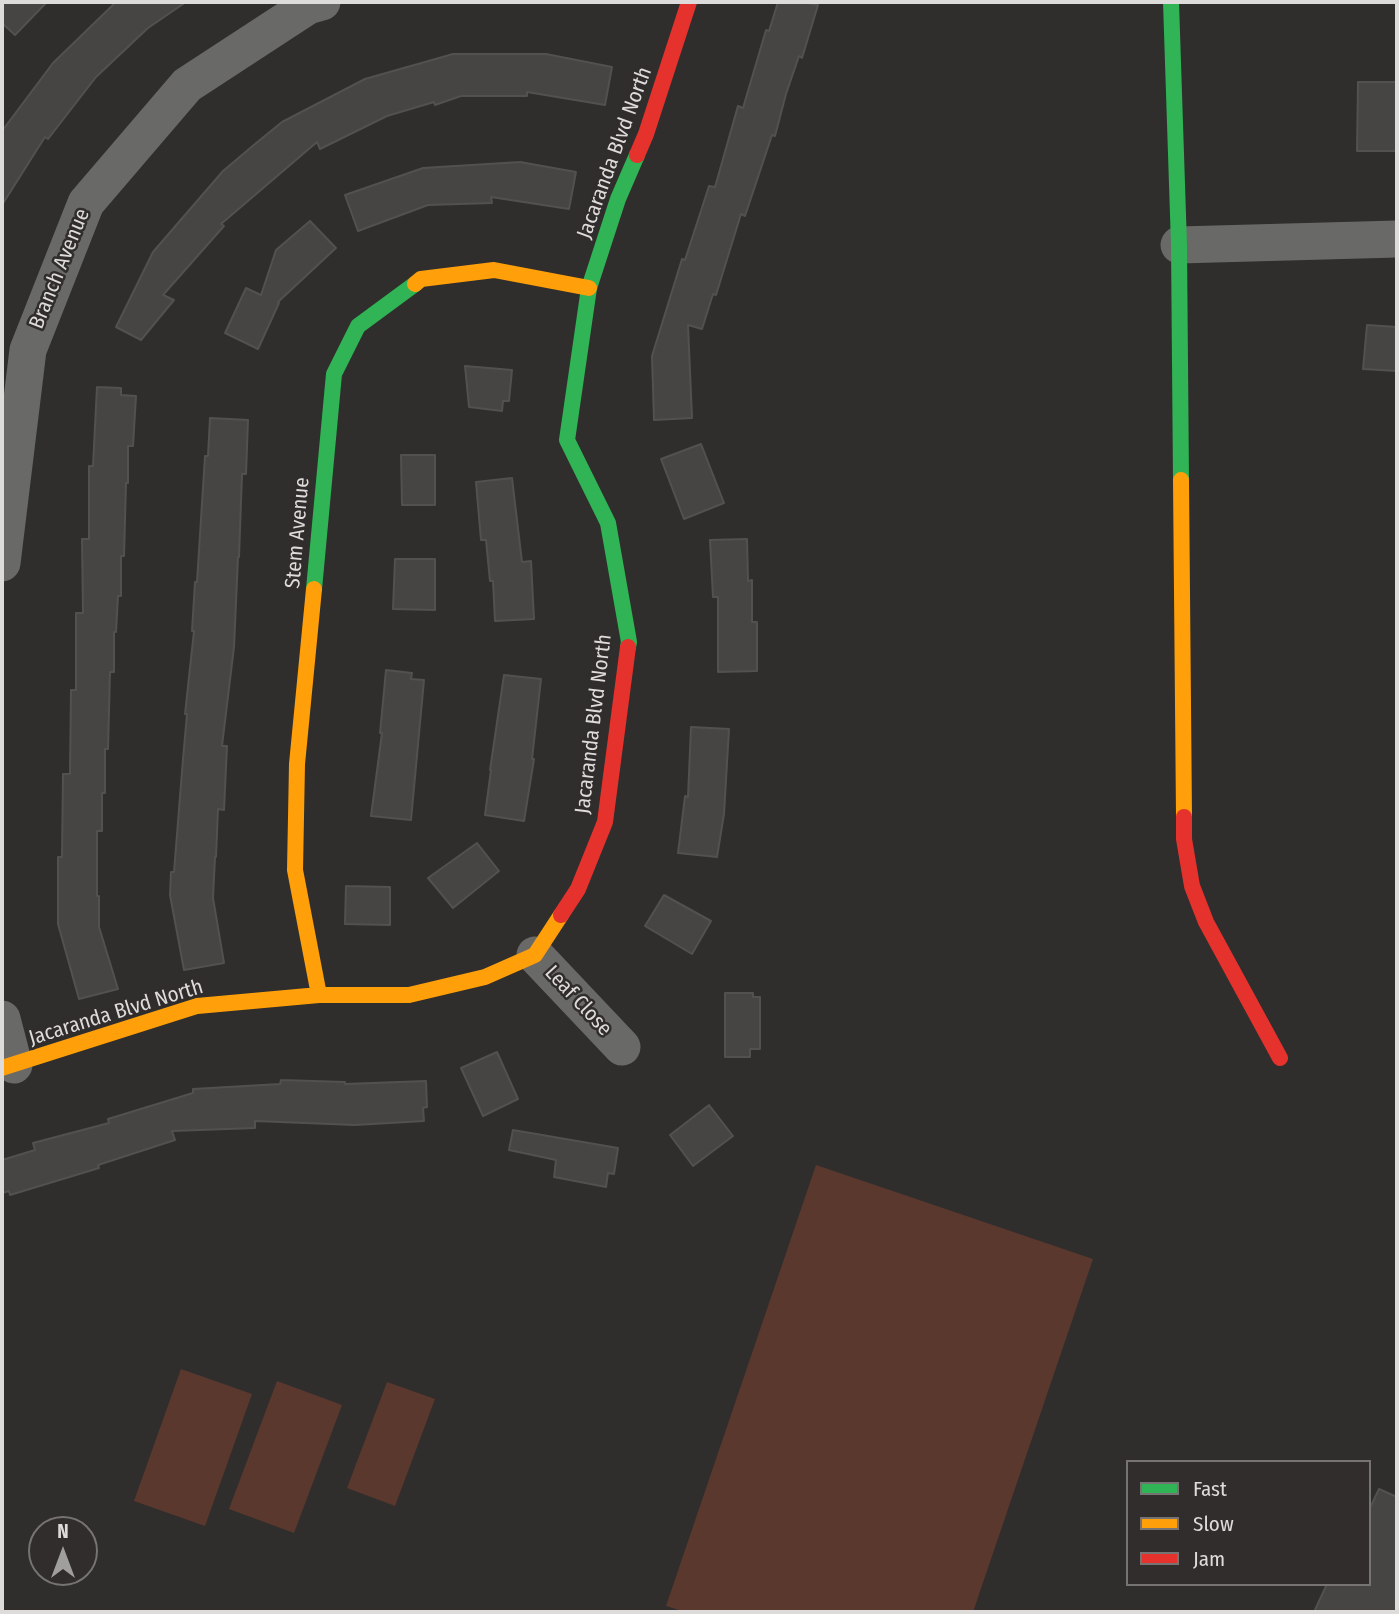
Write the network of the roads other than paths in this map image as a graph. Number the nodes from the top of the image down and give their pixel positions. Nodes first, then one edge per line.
1 (322, 2) edge
2 (689, 2) edge
3 (1171, 2) edge
4 (1397, 239) edge
5 (1179, 245) junction
6 (589, 288) junction
7 (2, 563) edge
8 (535, 955) junction
9 (319, 995) junction
10 (2, 1019) edge
11 (622, 1048) dead end
12 (1280, 1058) dead end
13 (8, 1067) edge

1 - 7 street, Branch Avenue
2 - 6 street, Jacaranda Blvd North
3 - 5 street
4 - 5 street
5 - 12 street
6 - 8 street, Jacaranda Blvd North
6 - 9 street, Stem Avenue
8 - 9 street, Jacaranda Blvd North
8 - 11 street, Leaf Close
9 - 13 street, Jacaranda Blvd North
10 - 13 street

